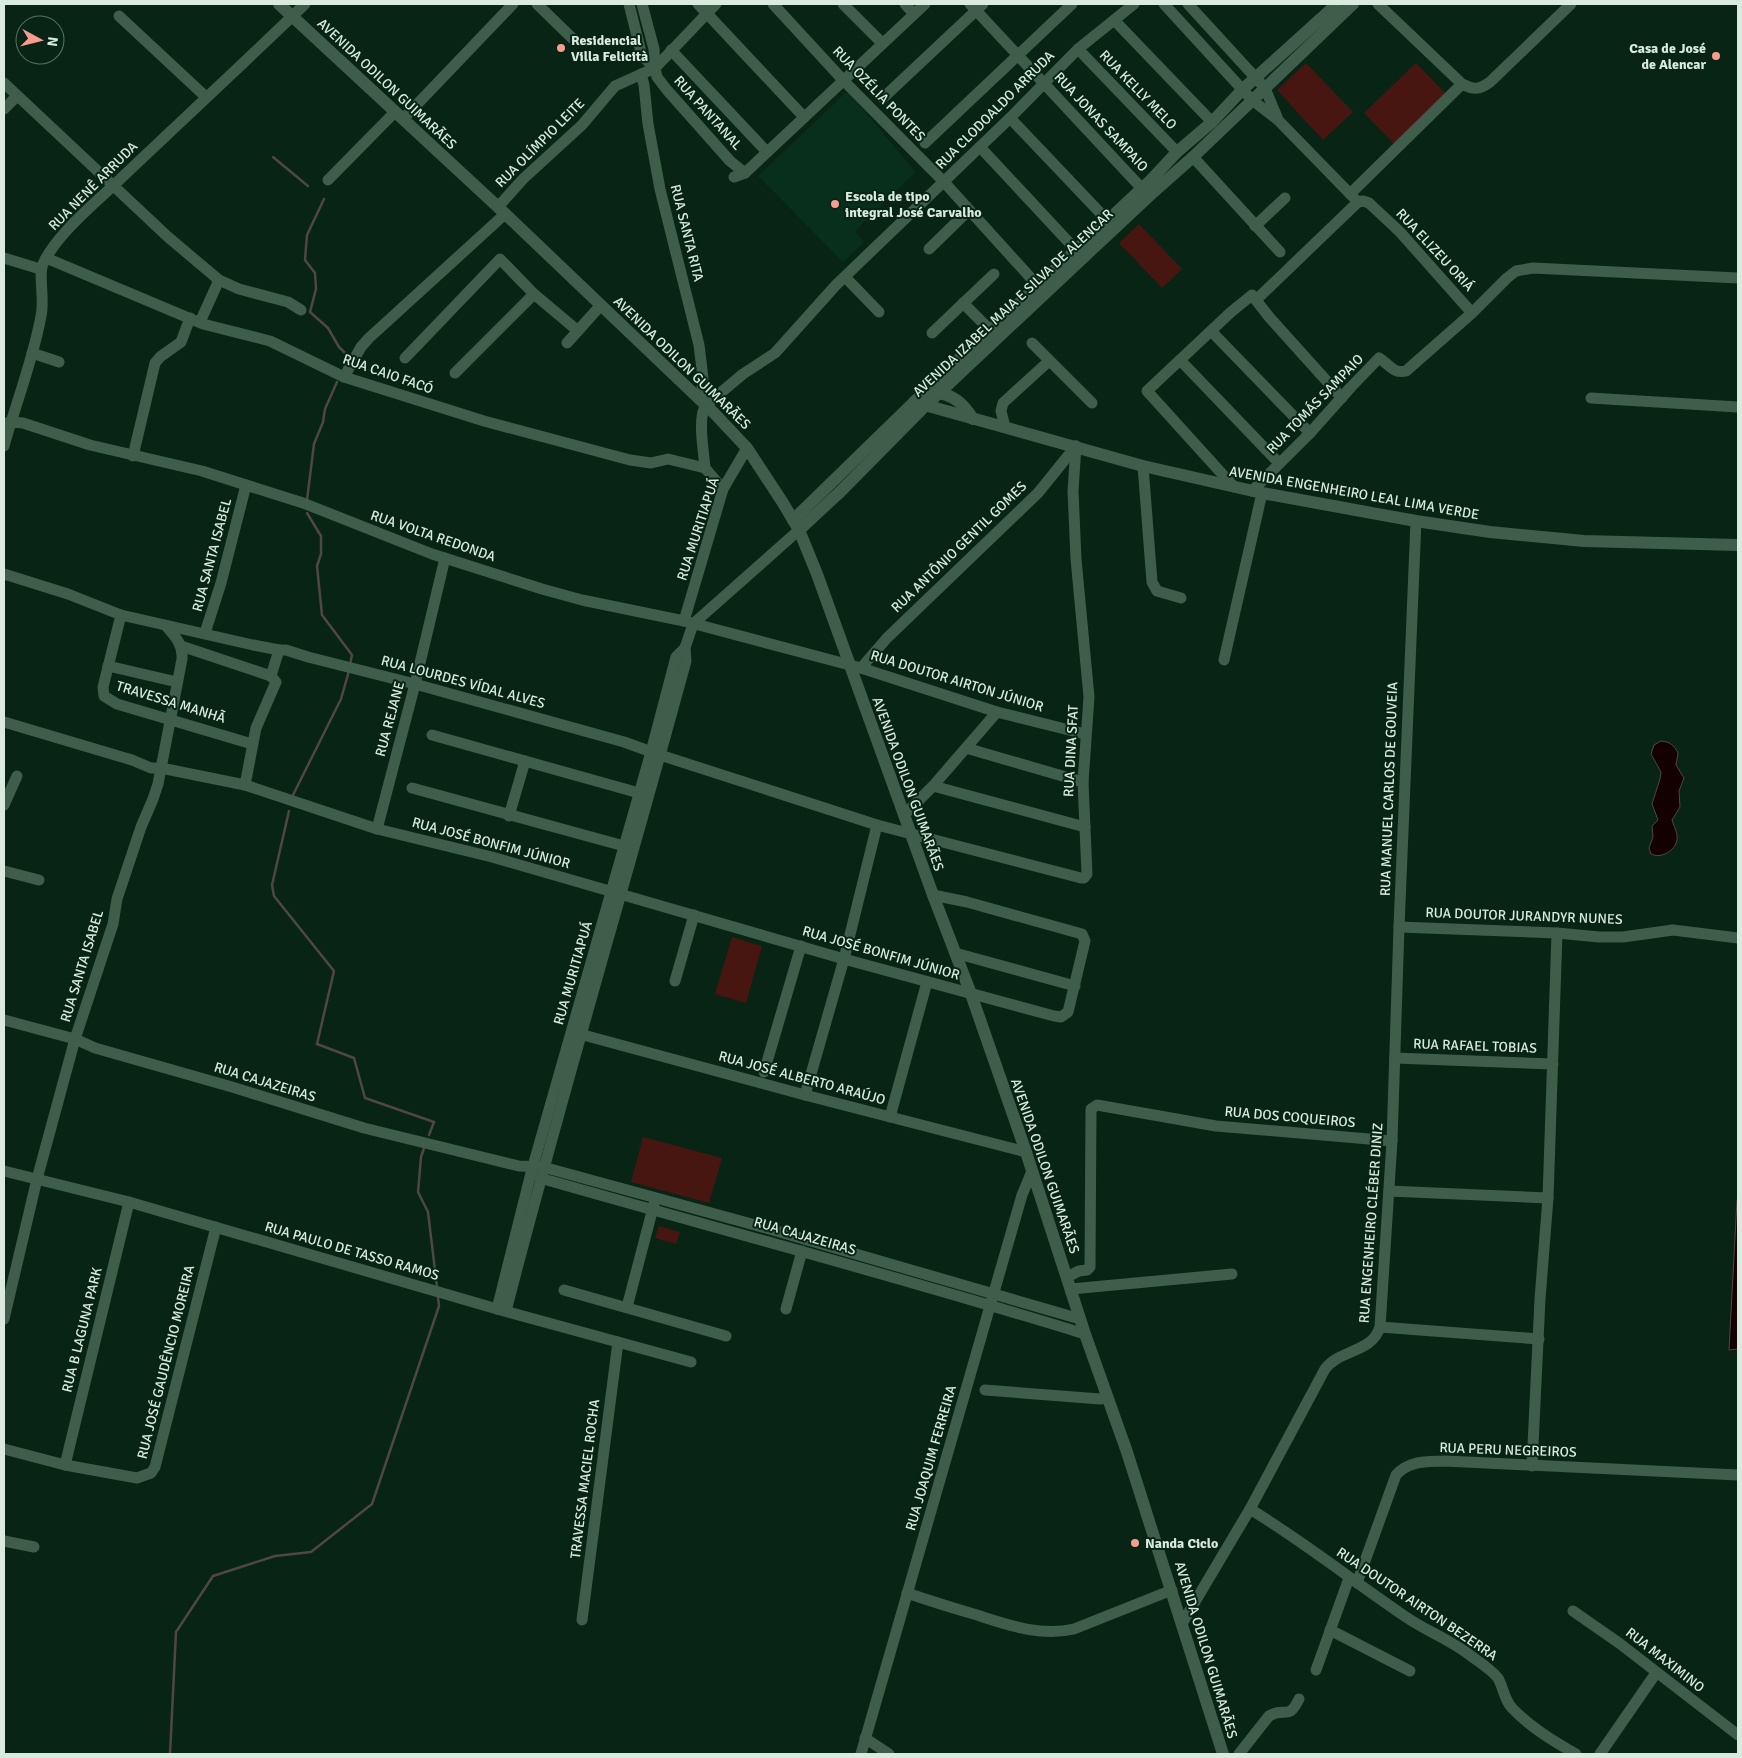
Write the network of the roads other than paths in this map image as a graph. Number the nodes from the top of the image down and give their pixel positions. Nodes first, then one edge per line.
1 (279, 4) edge
2 (305, 4) edge
3 (514, 4) edge
4 (537, 4) edge
5 (629, 4) edge
6 (642, 4) edge
7 (698, 4) edge
8 (716, 4) edge
9 (773, 4) edge
10 (843, 4) edge
11 (905, 4) edge
12 (925, 4) edge
13 (1072, 4) edge
14 (1134, 4) edge
15 (1164, 4) edge
16 (1337, 4) edge
17 (1353, 4) edge
18 (1378, 4) edge
19 (1571, 4) edge
20 (976, 6) edge
21 (1192, 8) edge
22 (706, 13) junction
23 (914, 14) junction
24 (119, 16) dead end
25 (292, 16) junction
26 (1115, 21) junction
27 (1184, 24) junction
28 (573, 39) dead end
29 (882, 43) junction
30 (1078, 49) junction
31 (671, 50) junction
32 (1018, 55) junction
33 (1283, 62) junction
34 (655, 68) junction
35 (641, 74) junction
36 (844, 80) junction
37 (1044, 82) junction
38 (4, 83) edge
39 (1261, 83) junction
40 (1462, 84) junction
41 (1243, 89) junction
42 (18, 96) junction
43 (206, 97) junction
44 (883, 98) dead end
45 (1252, 100) junction
46 (4, 109) edge
47 (399, 115) junction
48 (804, 117) junction
49 (1010, 118) junction
50 (1278, 120) junction
51 (1212, 122) junction
52 (925, 143) dead end
53 (980, 147) junction
54 (767, 152) junction
55 (1177, 152) junction
56 (1193, 157) junction
57 (328, 180) dead end
58 (944, 182) junction
59 (113, 186) junction
60 (1145, 192) junction
61 (1285, 198) dead end
62 (1354, 198) junction
63 (969, 210) junction
64 (501, 211) junction
65 (1107, 220) junction
66 (1255, 226) junction
67 (1092, 244) junction
68 (929, 249) dead end
69 (1076, 250) junction
70 (1280, 252) dead end
71 (4, 258) edge
72 (46, 258) junction
73 (40, 269) junction
74 (994, 274) dead end
75 (846, 278) junction
76 (1738, 278) edge
77 (219, 280) junction
78 (1041, 291) junction
79 (534, 294) junction
80 (1256, 300) junction
81 (963, 303) junction
82 (601, 305) junction
83 (301, 310) dead end
84 (879, 312) dead end
85 (1472, 313) junction
86 (195, 320) junction
87 (990, 330) junction
88 (578, 331) junction
89 (1211, 331) junction
90 (932, 333) dead end
91 (567, 343) dead end
92 (1032, 343) dead end
93 (32, 353) junction
94 (406, 358) dead end
95 (1180, 360) junction
96 (1049, 361) junction
97 (59, 362) dead end
98 (455, 373) dead end
99 (344, 377) junction
100 (926, 390) junction
101 (941, 393) junction
102 (1342, 398) junction
103 (1591, 398) dead end
104 (704, 402) junction
105 (1092, 403) dead end
106 (920, 404) junction
107 (1738, 407) edge
108 (973, 419) junction
109 (7, 423) edge
110 (1005, 427) junction
111 (1310, 433) junction
112 (4, 446) edge
113 (1076, 446) junction
114 (747, 448) junction
115 (133, 456) junction
116 (1279, 464) junction
117 (1143, 466) junction
118 (705, 468) junction
119 (246, 485) junction
120 (1234, 487) junction
121 (724, 490) junction
122 (1257, 492) junction
123 (1416, 521) junction
124 (796, 525) junction
125 (1738, 545) edge
126 (445, 558) junction
127 (4, 574) edge
128 (1181, 598) dead end
129 (120, 615) junction
130 (689, 623) junction
131 (167, 627) junction
132 (205, 633) junction
133 (181, 646) junction
134 (279, 650) junction
135 (1224, 660) dead end
136 (108, 666) junction
137 (855, 666) junction
138 (271, 676) junction
139 (177, 682) junction
140 (415, 684) junction
141 (997, 712) junction
142 (171, 719) junction
143 (4, 722) edge
144 (1085, 734) junction
145 (432, 735) dead end
146 (252, 744) junction
147 (966, 748) junction
148 (656, 754) junction
149 (525, 761) junction
150 (161, 768) junction
151 (17, 776) dead end
152 (1083, 782) junction
153 (245, 785) junction
154 (933, 786) junction
155 (412, 788) dead end
156 (640, 793) junction
157 (4, 804) edge
158 (904, 815) junction
159 (509, 816) junction
160 (877, 825) junction
161 (1085, 827) junction
162 (377, 829) junction
163 (911, 834) junction
164 (624, 846) junction
165 (4, 871) edge
166 (39, 880) dead end
167 (616, 892) junction
168 (933, 895) junction
169 (694, 915) junction
170 (1399, 926) junction
171 (1558, 933) junction
172 (1738, 938) edge
173 (801, 946) junction
174 (955, 953) junction
175 (844, 959) junction
176 (675, 981) dead end
177 (927, 982) junction
178 (1075, 986) junction
179 (970, 994) junction
180 (4, 1020) edge
181 (576, 1033) junction
182 (75, 1039) junction
183 (1395, 1058) junction
184 (1553, 1064) junction
185 (764, 1072) dead end
186 (805, 1095) junction
187 (890, 1117) junction
188 (1392, 1141) junction
189 (1026, 1152) junction
190 (4, 1171) edge
191 (537, 1171) junction
192 (1032, 1171) junction
193 (37, 1179) junction
194 (1389, 1191) junction
195 (655, 1198) junction
196 (1548, 1198) junction
197 (129, 1202) junction
198 (652, 1210) junction
199 (216, 1227) junction
200 (802, 1251) junction
201 (1232, 1274) dead end
202 (1069, 1283) junction
203 (564, 1290) dead end
204 (995, 1293) junction
205 (991, 1305) junction
206 (627, 1307) junction
207 (786, 1309) dead end
208 (502, 1310) junction
209 (4, 1319) edge
210 (1080, 1319) junction
211 (1380, 1327) junction
212 (1085, 1334) junction
213 (726, 1336) dead end
214 (1539, 1339) junction
215 (618, 1342) junction
216 (691, 1362) dead end
217 (985, 1390) dead end
218 (1108, 1398) junction
219 (4, 1449) edge
220 (65, 1465) junction
221 (1532, 1466) junction
222 (1738, 1475) edge
223 (1250, 1509) junction
224 (4, 1541) edge
225 (34, 1547) dead end
226 (1353, 1581) junction
227 (1172, 1590) junction
228 (907, 1593) junction
229 (1573, 1611) dead end
230 (582, 1620) dead end
231 (1183, 1622) junction
232 (1330, 1630) junction
233 (1316, 1670) dead end
234 (1410, 1671) dead end
235 (1656, 1673) junction
236 (1299, 1699) dead end
237 (1738, 1735) edge
238 (865, 1738) junction
239 (861, 1754) edge
240 (889, 1754) edge
241 (1223, 1754) edge
242 (1240, 1754) edge
243 (1576, 1754) edge
244 (1600, 1754) edge

1 - 25 street, AVENIDA ODILON GUIMARÃES
2 - 25 street, RUA NENÊ ARRUDA
3 - 47 street
4 - 28 street
5 - 34 street
6 - 34 street
7 - 22 street
8 - 22 street, RUA OLÍMPIO LEITE
9 - 36 street, RUA OZÉLIA PONTES
10 - 29 street
11 - 23 street
12 - 23 street
13 - 32 street
14 - 26 street, RUA CLODOALDO ARRUDA
15 - 27 street, RUA ELIZEU ORIÁ
16 - 33 street, AVENIDA IZABEL MAIA E SILVA DE ALENCAR
17 - 33 street, AVENIDA IZABEL MAIA E SILVA DE ALENCAR
18 - 40 street
19 - 40 street
20 - 32 street, RUA JONAS SAMPAIO
20 - 44 street
21 - 27 street
21 - 39 street, RUA ELIZEU ORIÁ
22 - 31 street, RUA OLÍMPIO LEITE
22 - 48 street
23 - 29 street
24 - 43 street
25 - 43 street, RUA NENÊ ARRUDA
25 - 47 street, AVENIDA ODILON GUIMARÃES
26 - 30 street, RUA CLODOALDO ARRUDA
26 - 51 street
27 - 41 street, RUA ELIZEU ORIÁ
29 - 36 street
30 - 37 street, RUA CLODOALDO ARRUDA
30 - 55 street, RUA KELLY MELO
31 - 34 street, RUA OLÍMPIO LEITE
31 - 54 street
32 - 37 street, RUA JONAS SAMPAIO
32 - 52 street
33 - 39 street, AVENIDA IZABEL MAIA E SILVA DE ALENCAR
34 - 35 street, RUA OLÍMPIO LEITE
34 - 54 street, RUA PANTANAL
35 - 64 street, RUA OLÍMPIO LEITE
35 - 104 street, RUA SANTA RITA
36 - 48 street
36 - 58 street, RUA OZÉLIA PONTES
37 - 49 street, RUA CLODOALDO ARRUDA
37 - 60 street, RUA JONAS SAMPAIO
38 - 42 street
39 - 41 street, AVENIDA IZABEL MAIA E SILVA DE ALENCAR
39 - 45 street, AVENIDA IZABEL MAIA E SILVA DE ALENCAR
39 - 50 street, RUA ELIZEU ORIÁ
40 - 62 street
41 - 45 street, RUA ELIZEU ORIÁ
41 - 51 street, AVENIDA IZABEL MAIA E SILVA DE ALENCAR
42 - 46 street
42 - 59 street
43 - 59 street, RUA NENÊ ARRUDA
45 - 50 street, RUA ELIZEU ORIÁ
45 - 56 street, AVENIDA IZABEL MAIA E SILVA DE ALENCAR
47 - 57 street
47 - 64 street, AVENIDA ODILON GUIMARÃES
48 - 54 street
49 - 53 street, RUA CLODOALDO ARRUDA
49 - 65 street
50 - 62 street, RUA ELIZEU ORIÁ
51 - 55 street, AVENIDA IZABEL MAIA E SILVA DE ALENCAR
53 - 58 street, RUA CLODOALDO ARRUDA
53 - 69 street
55 - 60 street, AVENIDA IZABEL MAIA E SILVA DE ALENCAR
56 - 60 street, AVENIDA IZABEL MAIA E SILVA DE ALENCAR
56 - 66 street
58 - 63 street, RUA OZÉLIA PONTES
58 - 75 street, RUA CLODOALDO ARRUDA
59 - 72 street, RUA NENÊ ARRUDA
59 - 77 street
60 - 65 street, AVENIDA IZABEL MAIA E SILVA DE ALENCAR
60 - 67 street, AVENIDA IZABEL MAIA E SILVA DE ALENCAR
61 - 66 street
62 - 80 street
62 - 85 street, RUA ELIZEU ORIÁ
63 - 68 street
63 - 78 street, RUA OZÉLIA PONTES
64 - 82 street, AVENIDA ODILON GUIMARÃES
64 - 99 street, RUA OLÍMPIO LEITE
65 - 67 street, AVENIDA IZABEL MAIA E SILVA DE ALENCAR
66 - 70 street
67 - 69 street, AVENIDA IZABEL MAIA E SILVA DE ALENCAR
67 - 78 street, AVENIDA IZABEL MAIA E SILVA DE ALENCAR
69 - 78 street, AVENIDA IZABEL MAIA E SILVA DE ALENCAR
71 - 73 street
72 - 73 street, RUA NENÊ ARRUDA
72 - 86 street, RUA CAIO FACÓ
73 - 93 street
74 - 81 street
75 - 84 street
75 - 104 street, RUA CLODOALDO ARRUDA
76 - 85 street, RUA ELIZEU ORIÁ
77 - 83 street
77 - 86 street
78 - 87 street, AVENIDA IZABEL MAIA E SILVA DE ALENCAR
78 - 101 street, AVENIDA IZABEL MAIA E SILVA DE ALENCAR
79 - 88 street
79 - 94 street
79 - 98 street
80 - 89 street
80 - 102 street
81 - 87 street
81 - 90 street
82 - 88 street
82 - 104 street, AVENIDA ODILON GUIMARÃES
85 - 102 street, RUA TOMÁS SAMPAIO
86 - 99 street, RUA CAIO FACÓ
86 - 115 street
87 - 100 street, AVENIDA IZABEL MAIA E SILVA DE ALENCAR
88 - 91 street
89 - 95 street
89 - 111 street
92 - 96 street
93 - 97 street
93 - 109 street
95 - 116 street
95 - 120 street
96 - 105 street
96 - 110 street
99 - 118 street, RUA CAIO FACÓ
100 - 101 street
100 - 106 street, AVENIDA IZABEL MAIA E SILVA DE ALENCAR
101 - 106 street, AVENIDA IZABEL MAIA E SILVA DE ALENCAR
101 - 108 street
102 - 111 street, RUA TOMÁS SAMPAIO
103 - 107 street
104 - 114 street, AVENIDA ODILON GUIMARÃES
104 - 118 street, RUA MURITIAPUÁ
106 - 108 street, AVENIDA ENGENHEIRO LEAL LIMA VERDE
106 - 124 street, AVENIDA IZABEL MAIA E SILVA DE ALENCAR
108 - 110 street, AVENIDA ENGENHEIRO LEAL LIMA VERDE
109 - 112 street
109 - 115 street, RUA VOLTA REDONDA
110 - 113 street, AVENIDA ENGENHEIRO LEAL LIMA VERDE
111 - 116 street, RUA TOMÁS SAMPAIO
113 - 117 street, AVENIDA ENGENHEIRO LEAL LIMA VERDE
113 - 137 street, RUA ANTÔNIO GENTIL GOMES
113 - 144 street, RUA DINA SFAT
114 - 121 street, RUA MURITIAPUÁ
114 - 124 street, AVENIDA ODILON GUIMARÃES
115 - 119 street, RUA VOLTA REDONDA
116 - 122 street, RUA TOMÁS SAMPAIO
117 - 120 street, AVENIDA ENGENHEIRO LEAL LIMA VERDE
117 - 128 street
118 - 121 street
119 - 126 street, RUA VOLTA REDONDA
119 - 132 street, RUA SANTA ISABEL
120 - 122 street, AVENIDA ENGENHEIRO LEAL LIMA VERDE
121 - 130 street, RUA MURITIAPUÁ
122 - 123 street, AVENIDA ENGENHEIRO LEAL LIMA VERDE
122 - 135 street
123 - 125 street, AVENIDA ENGENHEIRO LEAL LIMA VERDE
123 - 170 street, RUA MANUEL CARLOS DE GOUVEIA
124 - 130 street, AVENIDA IZABEL MAIA E SILVA DE ALENCAR
124 - 137 street, AVENIDA ODILON GUIMARÃES
126 - 130 street, RUA VOLTA REDONDA
126 - 140 street, RUA REJANE
127 - 129 street, RUA LOURDES VÍDAL ALVES
129 - 131 street, RUA LOURDES VÍDAL ALVES
129 - 136 street, TRAVESSA MANHÃ
130 - 137 street, RUA VOLTA REDONDA
130 - 148 street, RUA MURITIAPUÁ
131 - 132 street, RUA LOURDES VÍDAL ALVES
131 - 133 street
132 - 134 street, RUA LOURDES VÍDAL ALVES
133 - 138 street
133 - 139 street, RUA SANTA ISABEL
134 - 138 street
134 - 140 street, RUA LOURDES VÍDAL ALVES
136 - 139 street
136 - 142 street, TRAVESSA MANHÃ
137 - 141 street, RUA DOUTOR AIRTON JÚNIOR
137 - 158 street, AVENIDA ODILON GUIMARÃES
138 - 146 street
139 - 142 street, RUA SANTA ISABEL
140 - 148 street, RUA LOURDES VÍDAL ALVES
140 - 162 street, RUA REJANE
141 - 144 street, RUA DOUTOR AIRTON JÚNIOR
141 - 147 street
142 - 146 street, TRAVESSA MANHÃ
142 - 150 street, RUA SANTA ISABEL
143 - 150 street, RUA JOSÉ BONFIM JÚNIOR
144 - 152 street, RUA DINA SFAT
145 - 149 street
146 - 153 street
147 - 152 street
147 - 154 street
148 - 156 street, RUA MURITIAPUÁ
148 - 160 street, RUA LOURDES VÍDAL ALVES
148 - 167 street, RUA MURITIAPUÁ
149 - 156 street
149 - 159 street
150 - 153 street, RUA JOSÉ BONFIM JÚNIOR
150 - 182 street, RUA SANTA ISABEL
151 - 157 street
152 - 161 street, RUA DINA SFAT
153 - 162 street, RUA JOSÉ BONFIM JÚNIOR
154 - 158 street
154 - 161 street
155 - 159 street
156 - 164 street, RUA MURITIAPUÁ
158 - 163 street, AVENIDA ODILON GUIMARÃES
159 - 164 street
160 - 163 street, RUA LOURDES VÍDAL ALVES
160 - 175 street
161 - 163 street, RUA DINA SFAT
162 - 167 street, RUA JOSÉ BONFIM JÚNIOR
163 - 168 street, AVENIDA ODILON GUIMARÃES
164 - 167 street, RUA MURITIAPUÁ
165 - 166 street
167 - 169 street, RUA JOSÉ BONFIM JÚNIOR
167 - 181 street, RUA MURITIAPUÁ
168 - 174 street, AVENIDA ODILON GUIMARÃES
168 - 178 street
169 - 173 street, RUA JOSÉ BONFIM JÚNIOR
169 - 176 street
170 - 171 street, RUA DOUTOR JURANDYR NUNES
170 - 183 street, RUA MANUEL CARLOS DE GOUVEIA
171 - 172 street, RUA DOUTOR JURANDYR NUNES
171 - 184 street
173 - 175 street, RUA JOSÉ BONFIM JÚNIOR
173 - 185 street
174 - 178 street
174 - 179 street, AVENIDA ODILON GUIMARÃES
175 - 177 street, RUA JOSÉ BONFIM JÚNIOR
175 - 186 street
177 - 179 street, RUA JOSÉ BONFIM JÚNIOR
177 - 187 street
178 - 179 street, RUA JOSÉ BONFIM JÚNIOR
179 - 189 street, AVENIDA ODILON GUIMARÃES
180 - 182 street, RUA CAJAZEIRAS
181 - 186 street, RUA JOSÉ ALBERTO ARAÚJO
181 - 191 street, RUA MURITIAPUÁ
182 - 191 street, RUA CAJAZEIRAS
182 - 193 street, RUA SANTA ISABEL
183 - 184 street, RUA RAFAEL TOBIAS
183 - 188 street, RUA ENGENHEIRO CLÉBER DINIZ
184 - 196 street
186 - 187 street, RUA JOSÉ ALBERTO ARAÚJO
187 - 189 street, RUA JOSÉ ALBERTO ARAÚJO
188 - 194 street, RUA ENGENHEIRO CLÉBER DINIZ
188 - 202 street, RUA DOS COQUEIROS
189 - 192 street, AVENIDA ODILON GUIMARÃES
190 - 193 street, RUA PAULO DE TASSO RAMOS
191 - 195 street, RUA CAJAZEIRAS
191 - 198 street, RUA CAJAZEIRAS
191 - 208 street, RUA MURITIAPUÁ
192 - 202 street, AVENIDA ODILON GUIMARÃES
192 - 204 street, RUA JOAQUIM FERREIRA
193 - 197 street, RUA PAULO DE TASSO RAMOS
193 - 209 street, RUA SANTA ISABEL
194 - 196 street
194 - 211 street, RUA ENGENHEIRO CLÉBER DINIZ
195 - 198 street
195 - 204 street, RUA CAJAZEIRAS
196 - 214 street
197 - 199 street, RUA PAULO DE TASSO RAMOS
197 - 220 street, RUA B LAGUNA PARK
198 - 200 street, RUA CAJAZEIRAS
198 - 206 street
199 - 208 street, RUA PAULO DE TASSO RAMOS
199 - 220 street, RUA JOSÉ GAUDÊNCIO MOREIRA
200 - 205 street, RUA CAJAZEIRAS
200 - 207 street
201 - 202 street
202 - 210 street, AVENIDA ODILON GUIMARÃES
203 - 206 street
204 - 205 street, RUA JOAQUIM FERREIRA
204 - 210 street, RUA CAJAZEIRAS
205 - 212 street, RUA CAJAZEIRAS
205 - 228 street, RUA JOAQUIM FERREIRA
206 - 213 street
208 - 215 street, RUA PAULO DE TASSO RAMOS
210 - 212 street, AVENIDA ODILON GUIMARÃES
211 - 214 street
211 - 223 street, RUA ENGENHEIRO CLÉBER DINIZ
212 - 218 street, AVENIDA ODILON GUIMARÃES
214 - 221 street
215 - 216 street, RUA PAULO DE TASSO RAMOS
215 - 230 street, TRAVESSA MACIEL ROCHA
217 - 218 street
218 - 227 street, AVENIDA ODILON GUIMARÃES
219 - 220 street, RUA JOSÉ GAUDÊNCIO MOREIRA
221 - 222 street, RUA PERU NEGREIROS
221 - 226 street, RUA PERU NEGREIROS
223 - 226 street, RUA DOUTOR AIRTON BEZERRA
223 - 231 street, RUA ENGENHEIRO CLÉBER DINIZ
224 - 225 street
226 - 232 street, RUA PERU NEGREIROS
226 - 243 street, RUA DOUTOR AIRTON BEZERRA
227 - 228 street
227 - 231 street, AVENIDA ODILON GUIMARÃES
228 - 238 street, RUA JOAQUIM FERREIRA
229 - 235 street, RUA MAXIMINO
231 - 241 street, AVENIDA ODILON GUIMARÃES
232 - 233 street, RUA PERU NEGREIROS
232 - 234 street
235 - 237 street, RUA MAXIMINO
235 - 244 street
236 - 242 street
238 - 239 street, RUA JOAQUIM FERREIRA
238 - 240 street

